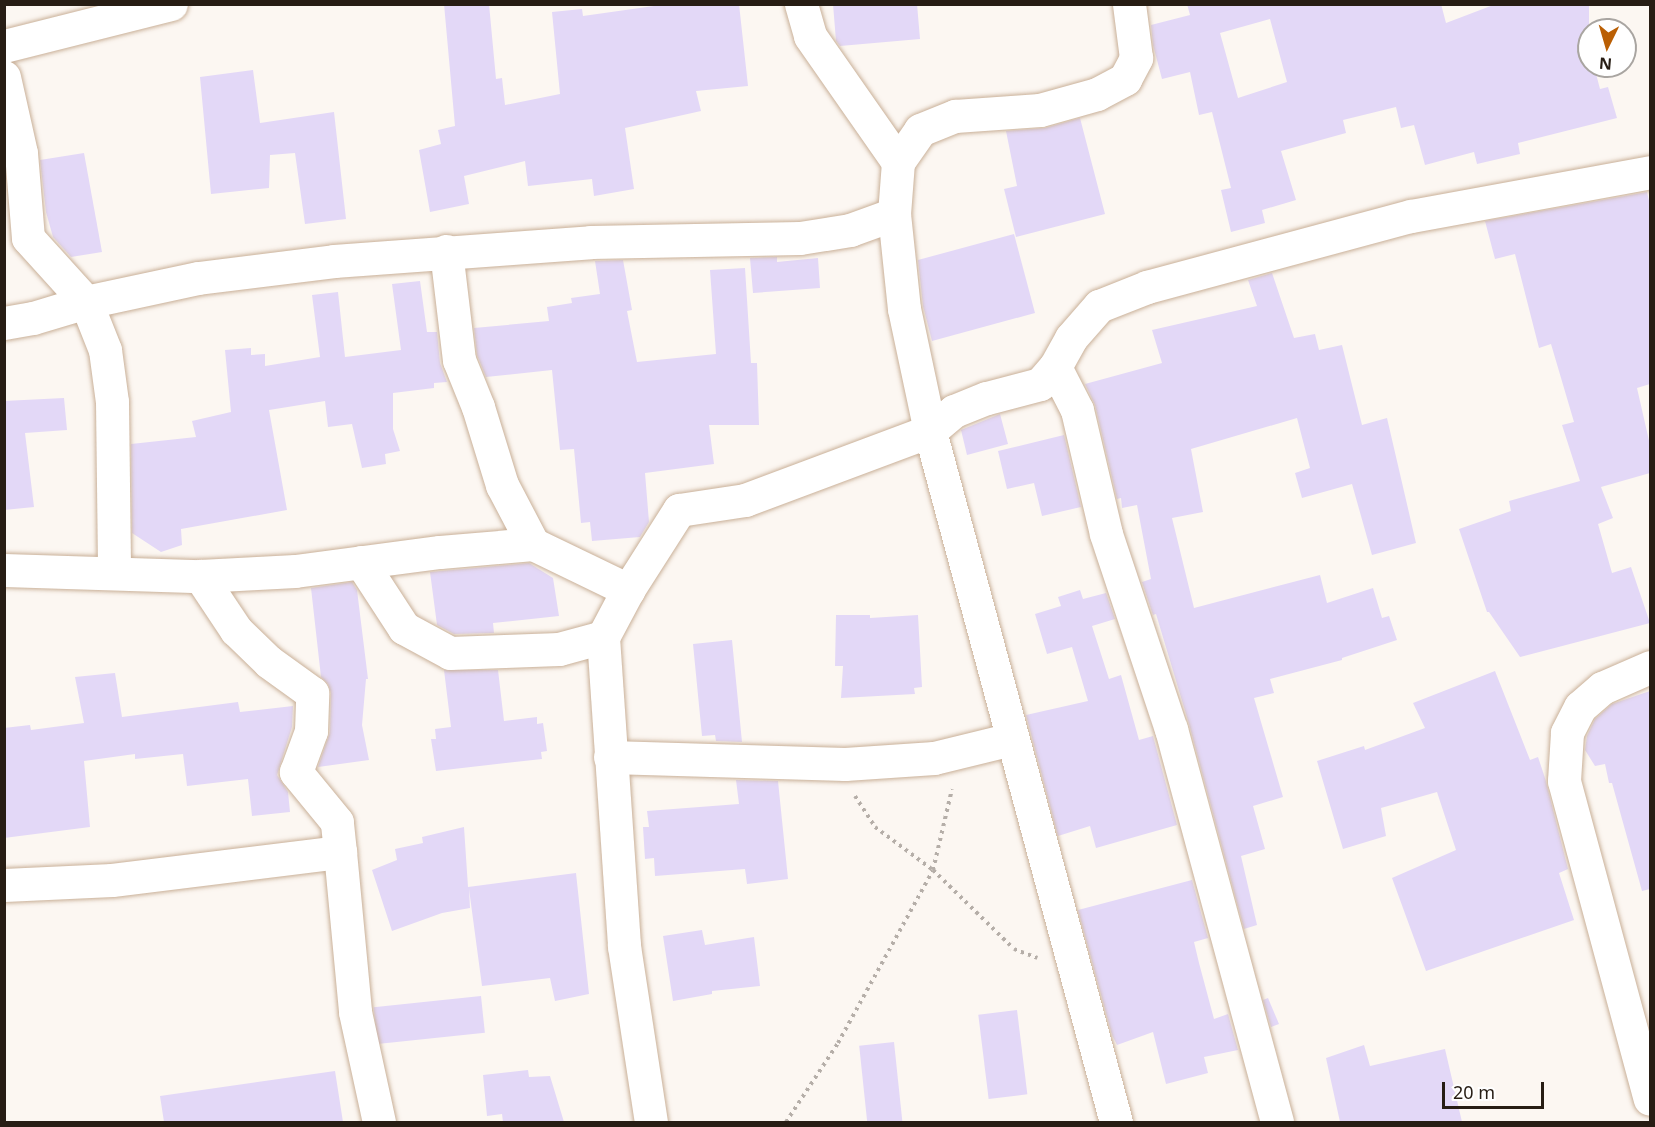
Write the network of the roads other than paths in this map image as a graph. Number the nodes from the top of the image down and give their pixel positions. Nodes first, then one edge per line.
1 (171, 4) edge
2 (801, 4) edge
3 (1129, 4) edge
4 (4, 46) edge
5 (4, 77) edge
6 (898, 162) junction
7 (1650, 172) edge
8 (894, 214) junction
9 (446, 251) junction
10 (86, 302) junction
11 (4, 323) edge
12 (1055, 367) junction
13 (930, 430) junction
14 (533, 544) junction
15 (361, 562) junction
16 (4, 570) edge
17 (114, 572) junction
18 (200, 576) junction
19 (628, 590) junction
20 (603, 637) junction
21 (1650, 667) edge
22 (1012, 739) junction
23 (610, 757) junction
24 (340, 852) junction
25 (4, 885) edge
26 (1650, 1099) edge
27 (379, 1122) edge
28 (651, 1122) edge
29 (1116, 1122) edge
30 (1277, 1122) edge

1 - 4 street
2 - 6 street
3 - 6 street
5 - 10 street
6 - 8 street
7 - 12 street
8 - 9 street
8 - 13 street
9 - 10 street
9 - 14 street
10 - 11 street
10 - 17 street
12 - 13 street
12 - 30 street
13 - 19 street
13 - 22 street
14 - 15 street
14 - 19 street
15 - 18 street
15 - 20 street
16 - 17 street
17 - 18 street
18 - 24 street
19 - 20 street
20 - 23 street
21 - 26 street
22 - 23 street
22 - 29 street
23 - 28 street
24 - 25 street
24 - 27 street

